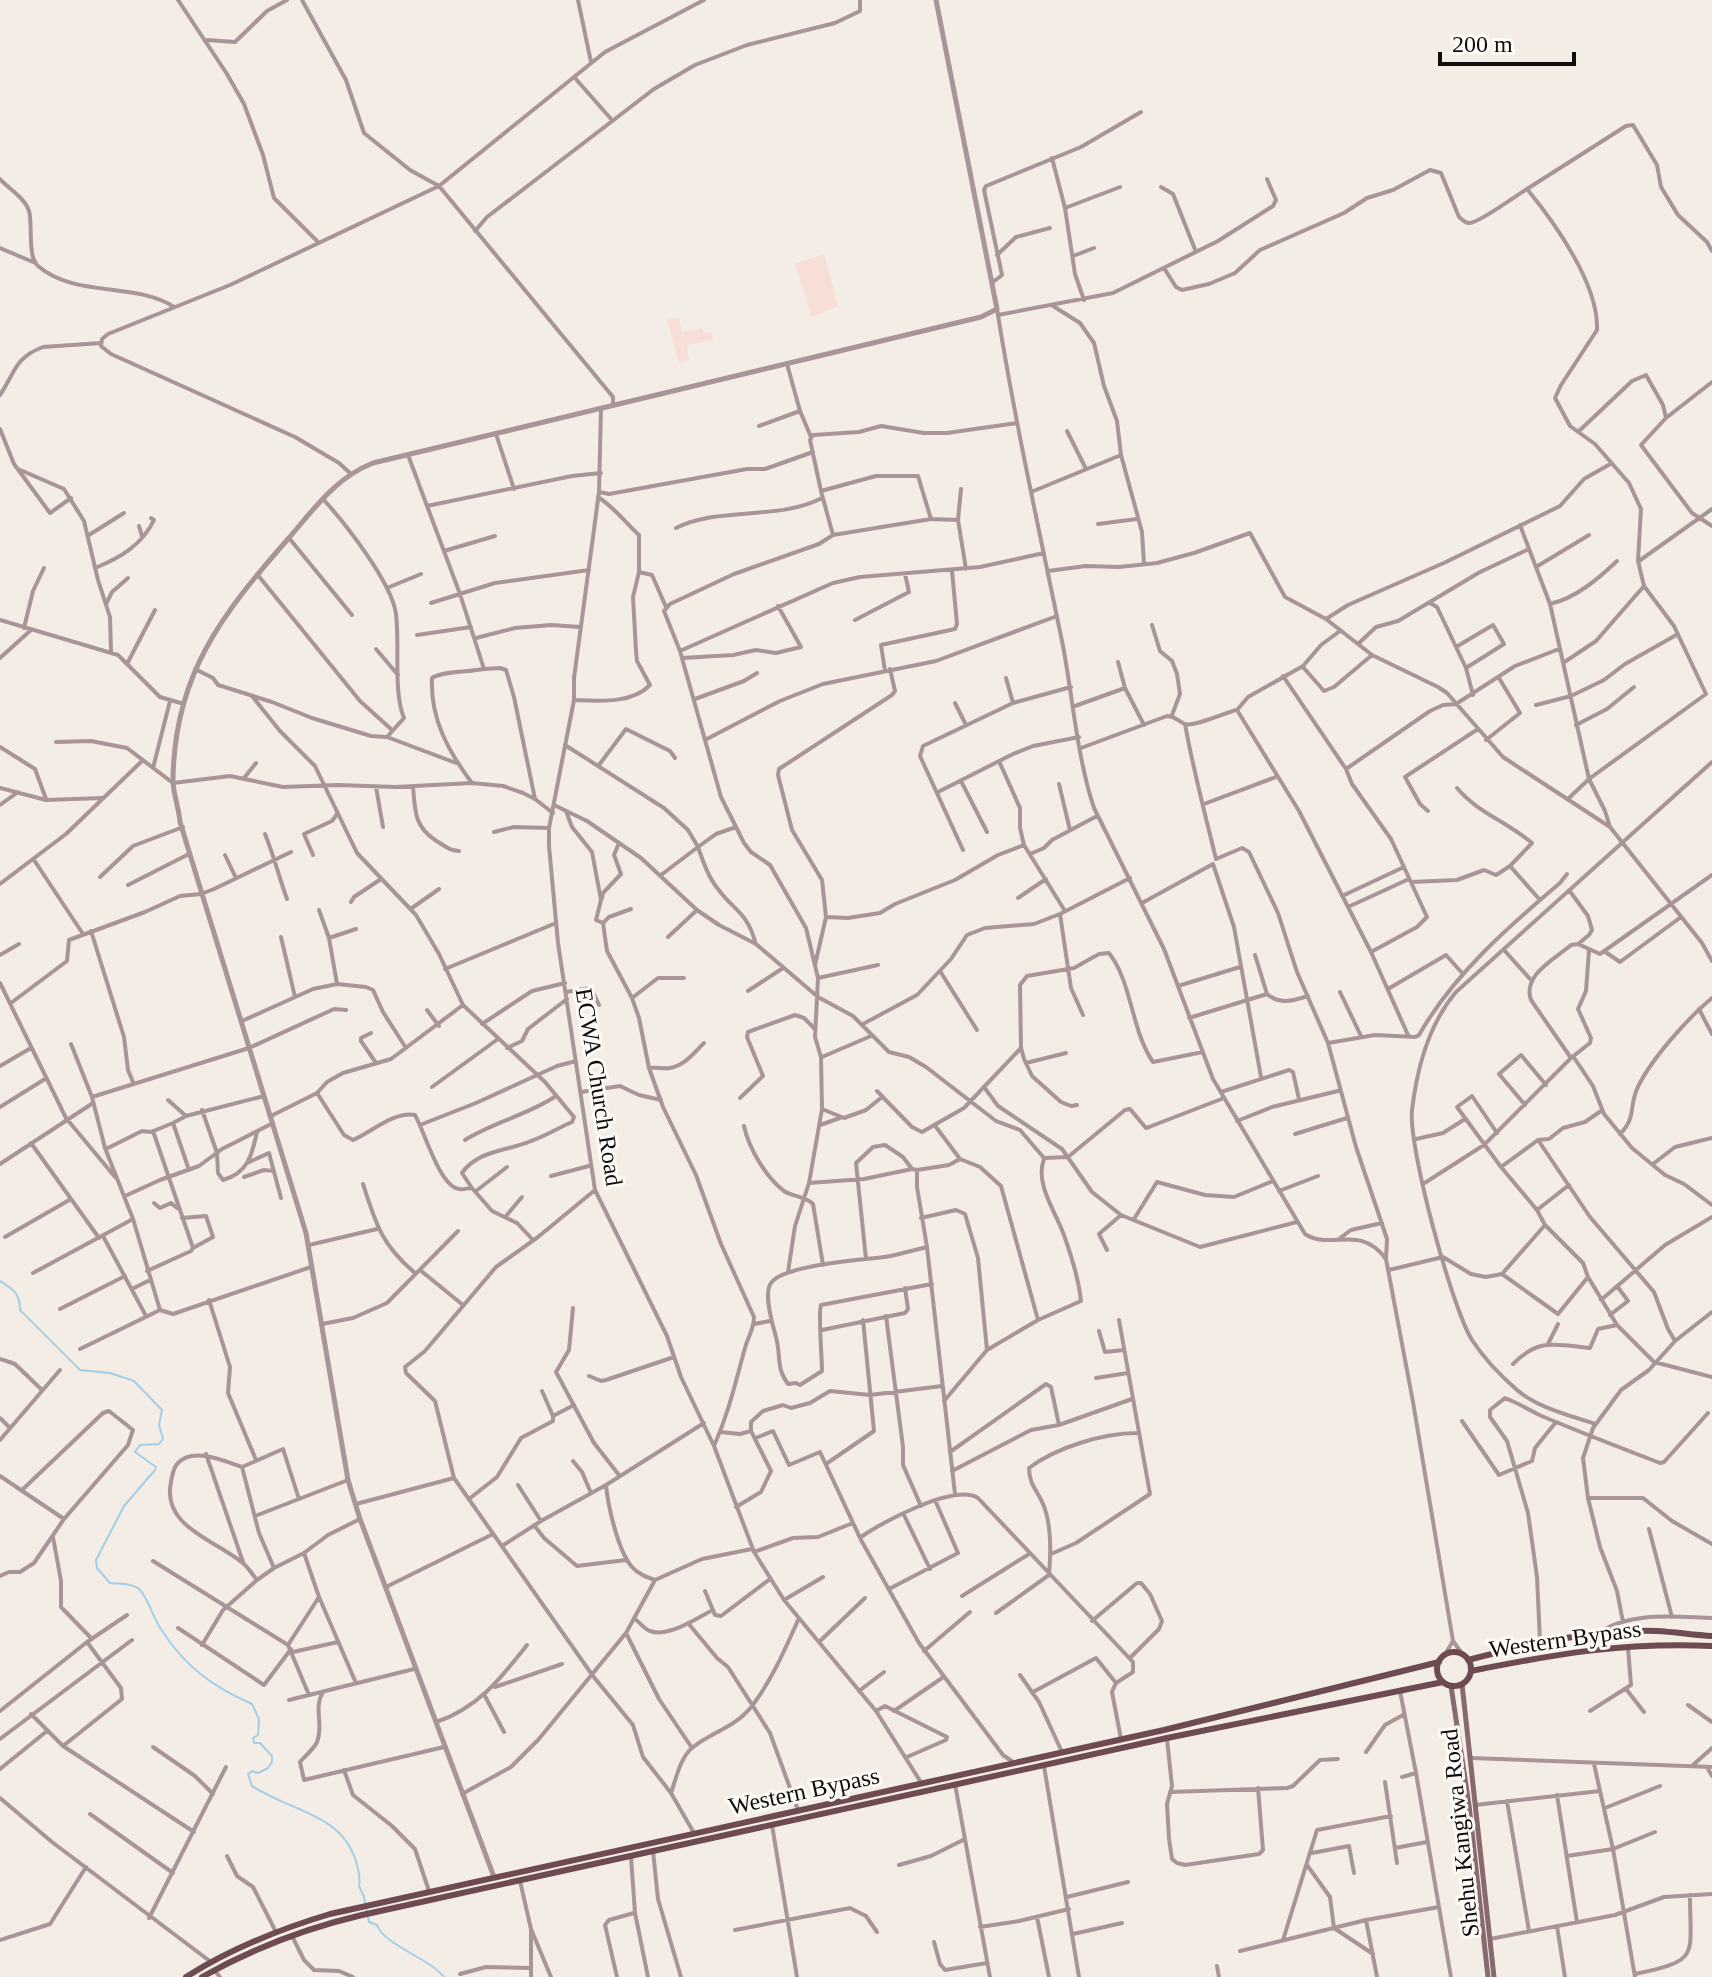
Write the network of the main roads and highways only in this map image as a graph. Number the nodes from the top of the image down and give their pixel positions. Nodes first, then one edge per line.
1 (1712, 1636) edge
2 (1712, 1646) edge
3 (1466, 1658) junction
4 (1439, 1662) junction
5 (1471, 1671) junction
6 (1443, 1682) junction
7 (1462, 1684) junction
8 (1451, 1686) junction
9 (771, 1821) junction
10 (1484, 1907) junction
11 (186, 1977) edge
12 (202, 1977) edge
13 (1488, 1977) edge
14 (1494, 1977) edge

1 - 3 main road, Western Bypass
2 - 5 main road, Western Bypass
3 - 4 main road
3 - 5 main road
4 - 6 main road
4 - 9 main road, Western Bypass
5 - 7 main road
6 - 8 main road
6 - 9 main road, Western Bypass
7 - 8 main road
7 - 10 main road, Shehu Kangiwa Road
8 - 10 main road, Shehu Kangiwa Road
9 - 11 main road, Western Bypass
9 - 12 main road, Western Bypass
10 - 13 main road, Shehu Kangiwa Road
10 - 14 main road, Shehu Kangiwa Road

